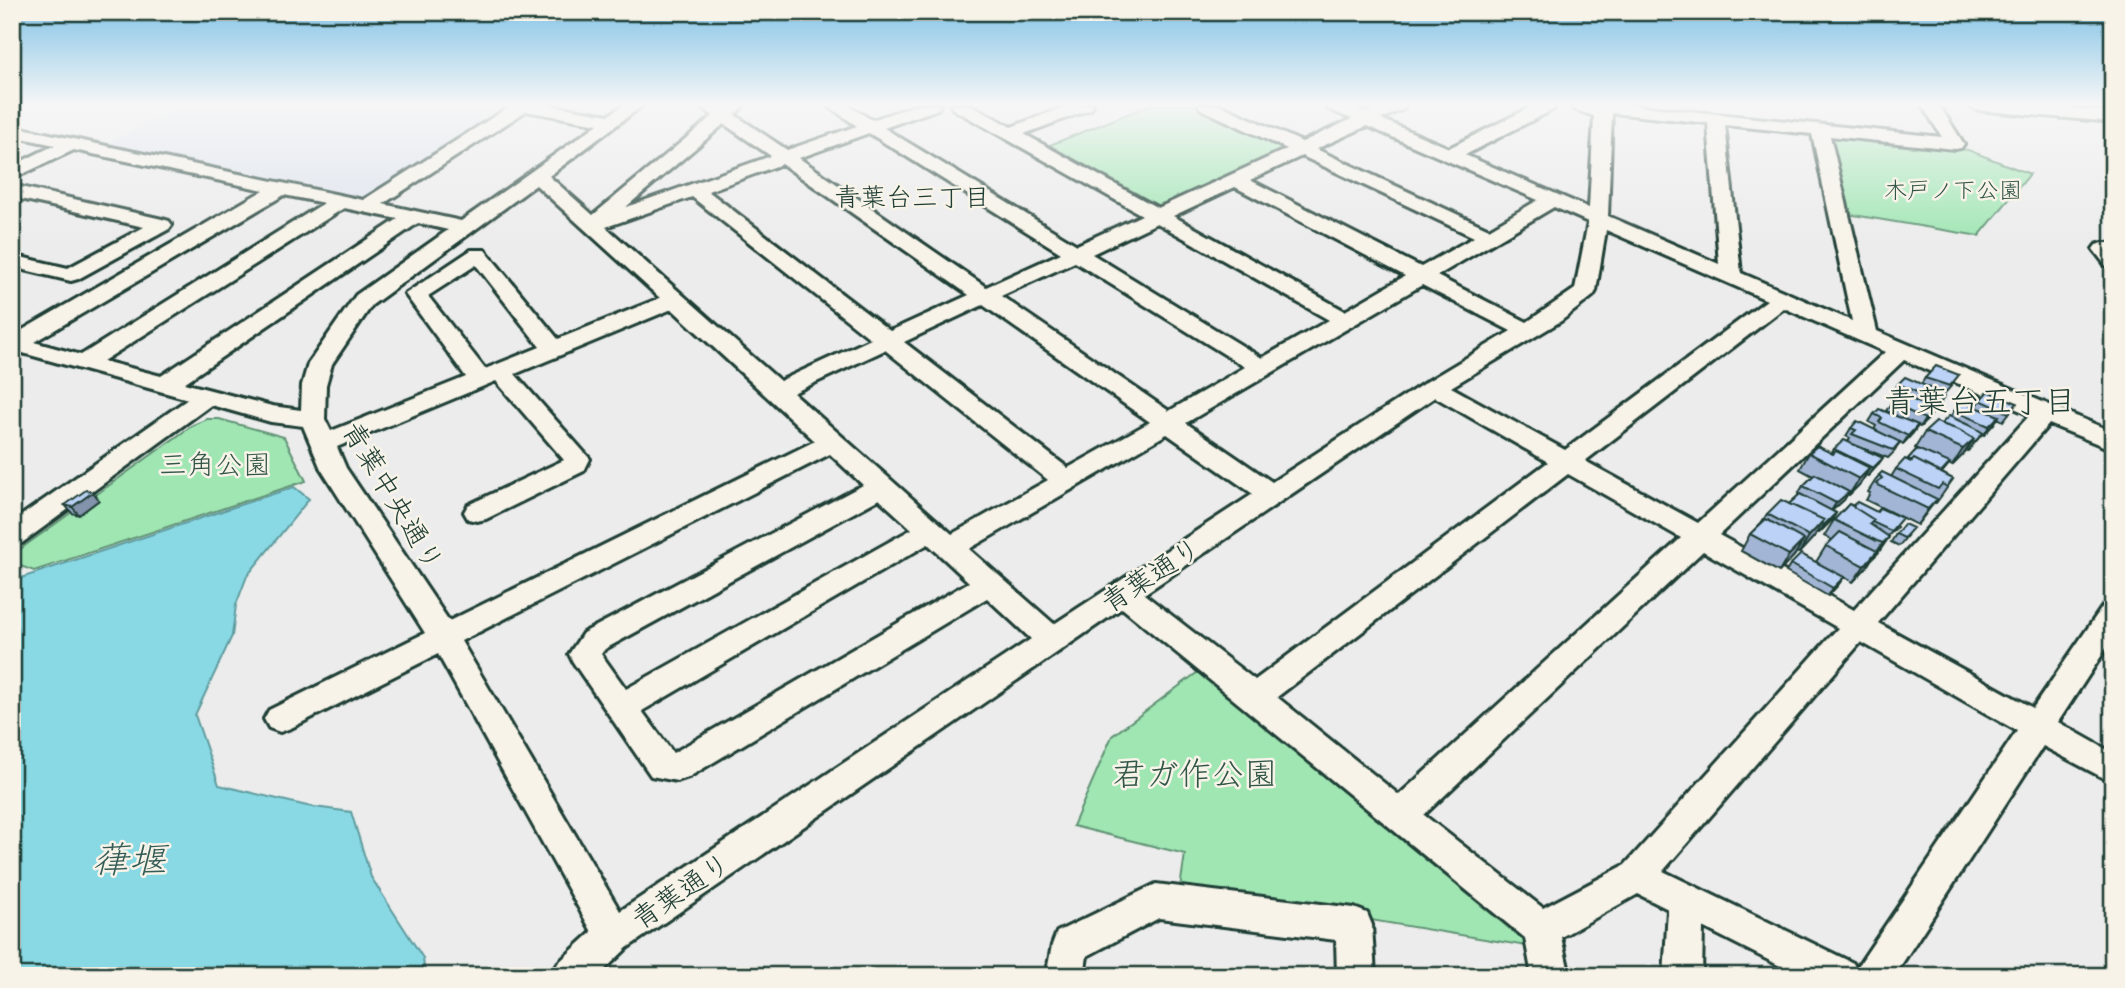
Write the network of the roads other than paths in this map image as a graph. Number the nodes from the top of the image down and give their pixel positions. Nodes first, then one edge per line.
1 (57, 151) edge
2 (106, 151) edge
3 (452, 151) edge
4 (571, 151) edge
5 (675, 151) edge
6 (778, 151) edge
7 (802, 151) edge
8 (910, 151) edge
9 (1042, 151) edge
10 (1297, 151) edge
11 (1306, 151) edge
12 (1441, 151) edge
13 (1458, 151) edge
14 (1597, 151) edge
15 (1719, 151) edge
16 (1825, 151) edge
17 (1450, 155) junction
18 (785, 157) junction
19 (12, 173) edge
20 (538, 176) junction
21 (1235, 180) junction
22 (280, 188) junction
23 (694, 189) junction
24 (12, 191) edge
25 (1553, 200) junction
26 (340, 202) junction
27 (366, 207) junction
28 (1158, 216) junction
29 (413, 218) junction
30 (1598, 220) junction
31 (593, 225) junction
32 (467, 228) junction
33 (1490, 237) junction
34 (2113, 249) edge
35 (1077, 253) junction
36 (12, 261) edge
37 (2113, 262) edge
38 (1422, 276) junction
39 (1731, 276) junction
40 (983, 296) junction
41 (1782, 299) junction
42 (675, 300) junction
43 (1345, 320) junction
44 (1528, 331) junction
45 (1867, 336) junction
46 (889, 340) junction
47 (13, 343) edge
48 (554, 349) junction
49 (1900, 351) junction
50 (84, 363) junction
51 (1263, 368) junction
52 (490, 375) junction
53 (164, 384) junction
54 (1434, 387) junction
55 (776, 392) junction
56 (208, 396) junction
57 (2045, 413) junction
58 (313, 419) junction
59 (1168, 423) junction
60 (833, 442) junction
61 (2113, 442) edge
62 (322, 444) junction
63 (1567, 462) junction
64 (1067, 481) junction
65 (881, 486) junction
66 (1273, 495) junction
67 (477, 512) dead end
68 (12, 536) edge
69 (1700, 537) junction
70 (941, 539) junction
71 (990, 583) junction
72 (1123, 593) junction
73 (2113, 614) edge
74 (1858, 626) junction
75 (443, 636) junction
76 (1052, 640) junction
77 (1256, 696) junction
78 (621, 707) junction
79 (279, 719) dead end
80 (2038, 726) junction
81 (2113, 769) edge
82 (1399, 817) junction
83 (1637, 876) junction
84 (1686, 899) junction
85 (1541, 929) junction
86 (614, 936) junction
87 (571, 976) edge
88 (1065, 976) edge
89 (1356, 976) edge
90 (1551, 976) edge
91 (1683, 976) edge
92 (1840, 976) edge
93 (1872, 976) edge

1 - 19 street
2 - 22 street
3 - 27 street
4 - 20 street, 青葉中央通り
5 - 31 street
6 - 18 street
7 - 18 street
8 - 35 street
9 - 28 street
10 - 21 street
11 - 33 street
12 - 17 street
13 - 17 street
14 - 30 street, 青葉通り
15 - 39 street
16 - 45 street
17 - 25 street
18 - 23 street
18 - 40 street
20 - 31 street
20 - 32 street, 青葉中央通り
21 - 28 street
21 - 38 street
22 - 26 street
22 - 47 street
23 - 31 street
23 - 46 street
24 - 36 street
25 - 30 street
25 - 33 street
26 - 27 street
26 - 50 street
27 - 29 street
28 - 35 street
28 - 43 street
29 - 32 street
29 - 53 street
30 - 39 street
30 - 44 street, 青葉通り
31 - 42 street
32 - 58 street, 青葉中央通り
33 - 38 street
34 - 37 street
35 - 40 street
35 - 51 street
38 - 43 street
38 - 44 street
39 - 41 street
40 - 46 street
40 - 59 street
41 - 45 street
41 - 63 street
42 - 48 street
42 - 55 street
43 - 51 street
44 - 54 street, 青葉通り
45 - 49 street
46 - 55 street
46 - 64 street
47 - 50 street
48 - 52 street
48 - 52 street
49 - 57 street
49 - 69 street
50 - 53 street
51 - 59 street
52 - 62 street
52 - 67 street
53 - 56 street
54 - 63 street
54 - 66 street, 青葉通り
55 - 60 street
56 - 58 street
56 - 68 street
57 - 61 street
57 - 74 street
58 - 62 street, 青葉中央通り
59 - 64 street
59 - 66 street
60 - 65 street
60 - 75 street
62 - 75 street, 青葉中央通り
63 - 69 street
63 - 77 street
64 - 70 street
65 - 70 street
65 - 78 street
66 - 72 street, 青葉通り
69 - 74 street
69 - 82 street
70 - 71 street
70 - 78 street
71 - 76 street
71 - 78 street
72 - 76 street, 青葉通り
72 - 77 street
73 - 80 street
74 - 80 street
74 - 83 street
75 - 79 street
75 - 86 street, 青葉中央通り
76 - 86 street, 青葉通り
77 - 82 street
80 - 81 street
80 - 93 street
82 - 85 street
83 - 84 street
83 - 85 street
84 - 91 street
84 - 92 street
85 - 90 street
86 - 87 street, 青葉通り
88 - 89 street

